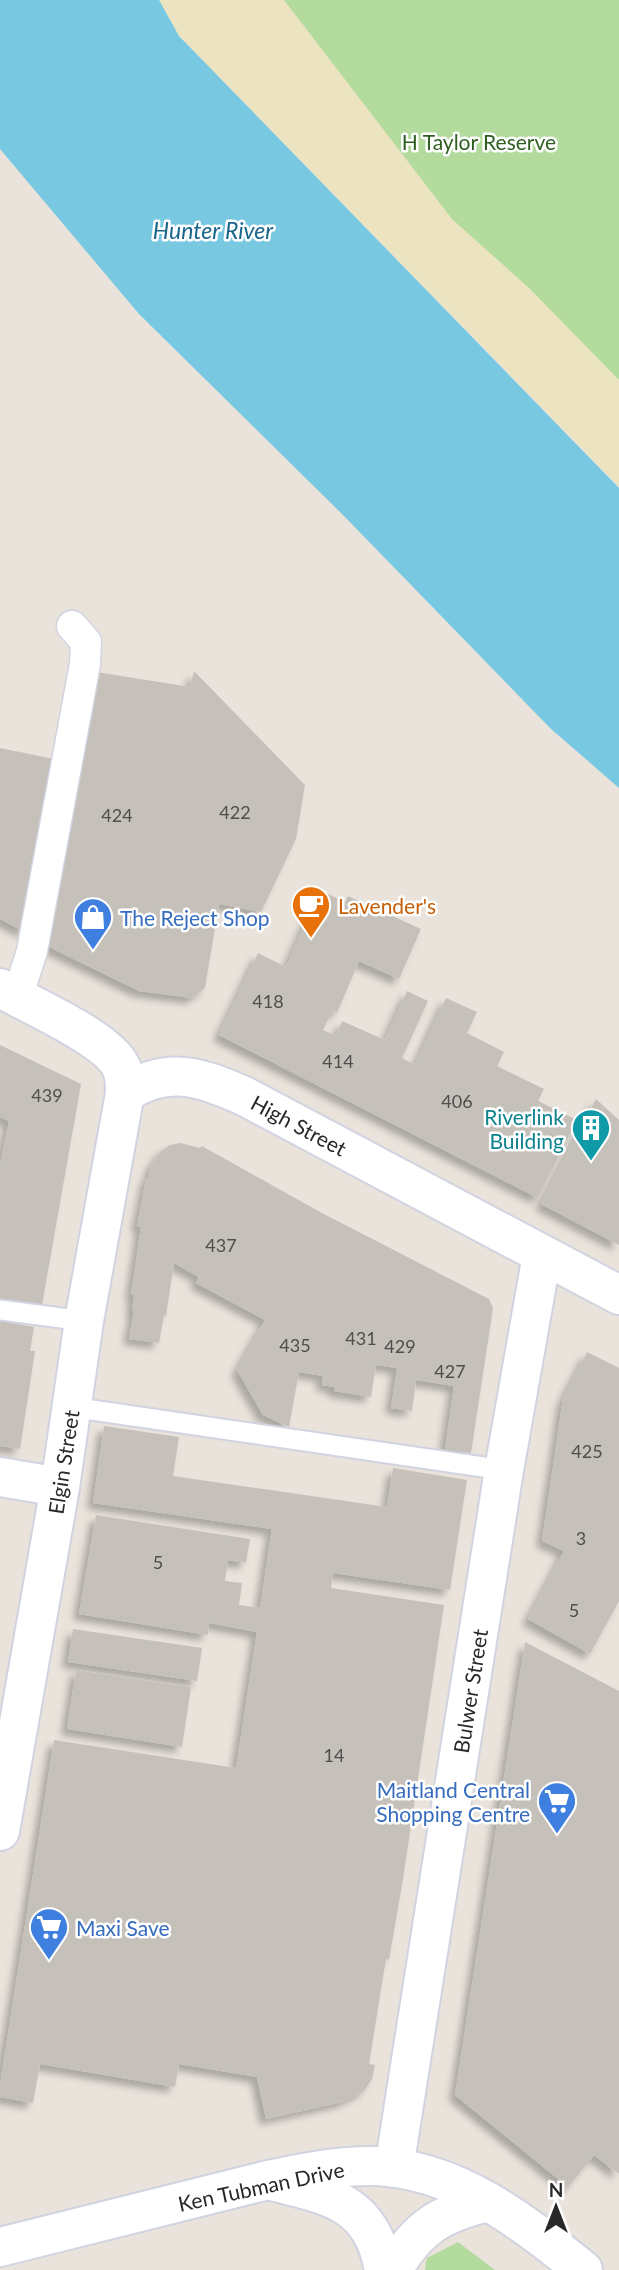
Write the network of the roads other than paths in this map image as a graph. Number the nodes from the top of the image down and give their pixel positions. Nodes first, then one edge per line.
1 (72, 626) dead end
2 (9, 993) edge
3 (125, 1093) junction
4 (542, 1255) junction
5 (619, 1295) edge
6 (0, 1310) edge
7 (84, 1321) junction
8 (71, 1407) junction
9 (504, 1470) junction
10 (0, 1477) edge
11 (60, 1488) junction
12 (0, 1831) edge
13 (394, 2168) junction
14 (268, 2180) junction
15 (488, 2202) junction
16 (11, 2239) edge
17 (384, 2270) edge
18 (393, 2270) edge
19 (583, 2270) edge

1 - 2 street
2 - 3 street
3 - 4 street, High Street
3 - 7 street, Elgin Street
4 - 5 street, High Street
4 - 9 street, Bulwer Street
6 - 7 lane
7 - 8 street, Elgin Street
8 - 9 lane
8 - 11 street, Elgin Street
9 - 13 street, Bulwer Street
10 - 11 street
11 - 12 street, Elgin Street
13 - 14 street, Ken Tubman Drive
13 - 15 street, Ken Tubman Drive
14 - 16 street, Ken Tubman Drive
14 - 17 street
15 - 18 street
15 - 19 street, Ken Tubman Drive

